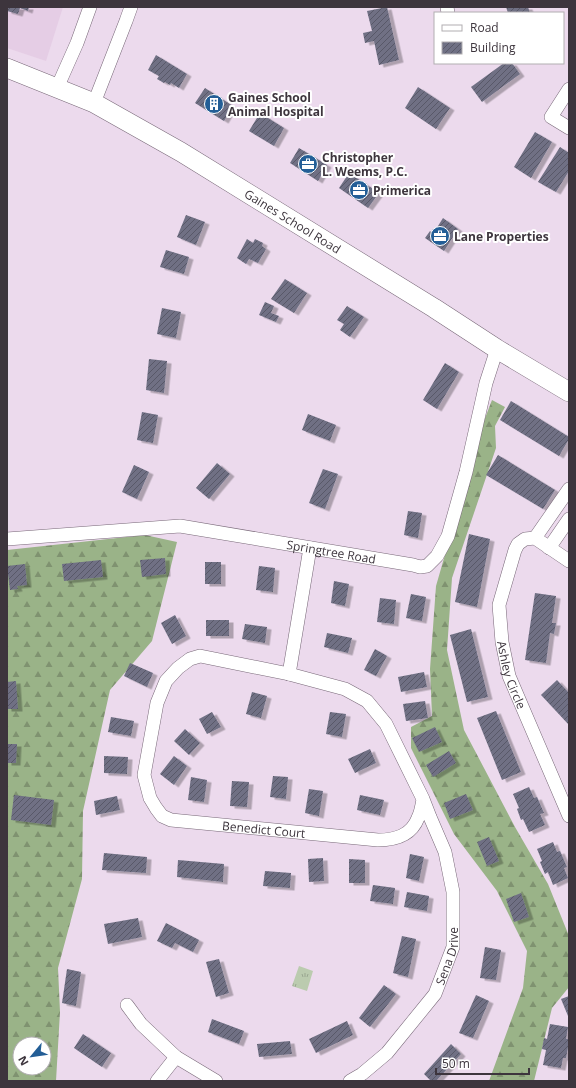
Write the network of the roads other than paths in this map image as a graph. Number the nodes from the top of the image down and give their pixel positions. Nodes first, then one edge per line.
1 (90, 7) edge
2 (131, 7) edge
3 (7, 68) edge
4 (57, 88) junction
5 (569, 89) edge
6 (94, 103) junction
7 (569, 128) edge
8 (498, 349) junction
9 (569, 392) edge
10 (569, 489) edge
11 (569, 519) edge
12 (535, 538) junction
13 (7, 539) edge
14 (310, 548) junction
15 (550, 548) junction
16 (569, 561) edge
17 (289, 674) junction
18 (423, 799) junction
19 (569, 816) edge
20 (127, 1005) dead end
21 (176, 1057) junction
22 (157, 1081) edge
23 (216, 1081) edge
24 (350, 1081) edge

1 - 4 street
2 - 6 street
3 - 4 main road, Gaines School Road
4 - 6 main road, Gaines School Road
5 - 7 street
6 - 8 main road, Gaines School Road
8 - 9 main road, Gaines School Road
8 - 14 street, Springtree Road
10 - 12 street
11 - 15 street
12 - 15 street
12 - 19 street, Ashley Circle
13 - 14 street, Springtree Road
14 - 17 street
15 - 16 street
17 - 18 street, Benedict Court
17 - 18 street, Benedict Court
18 - 24 street, Sena Drive
20 - 21 street
21 - 22 street
21 - 23 street

